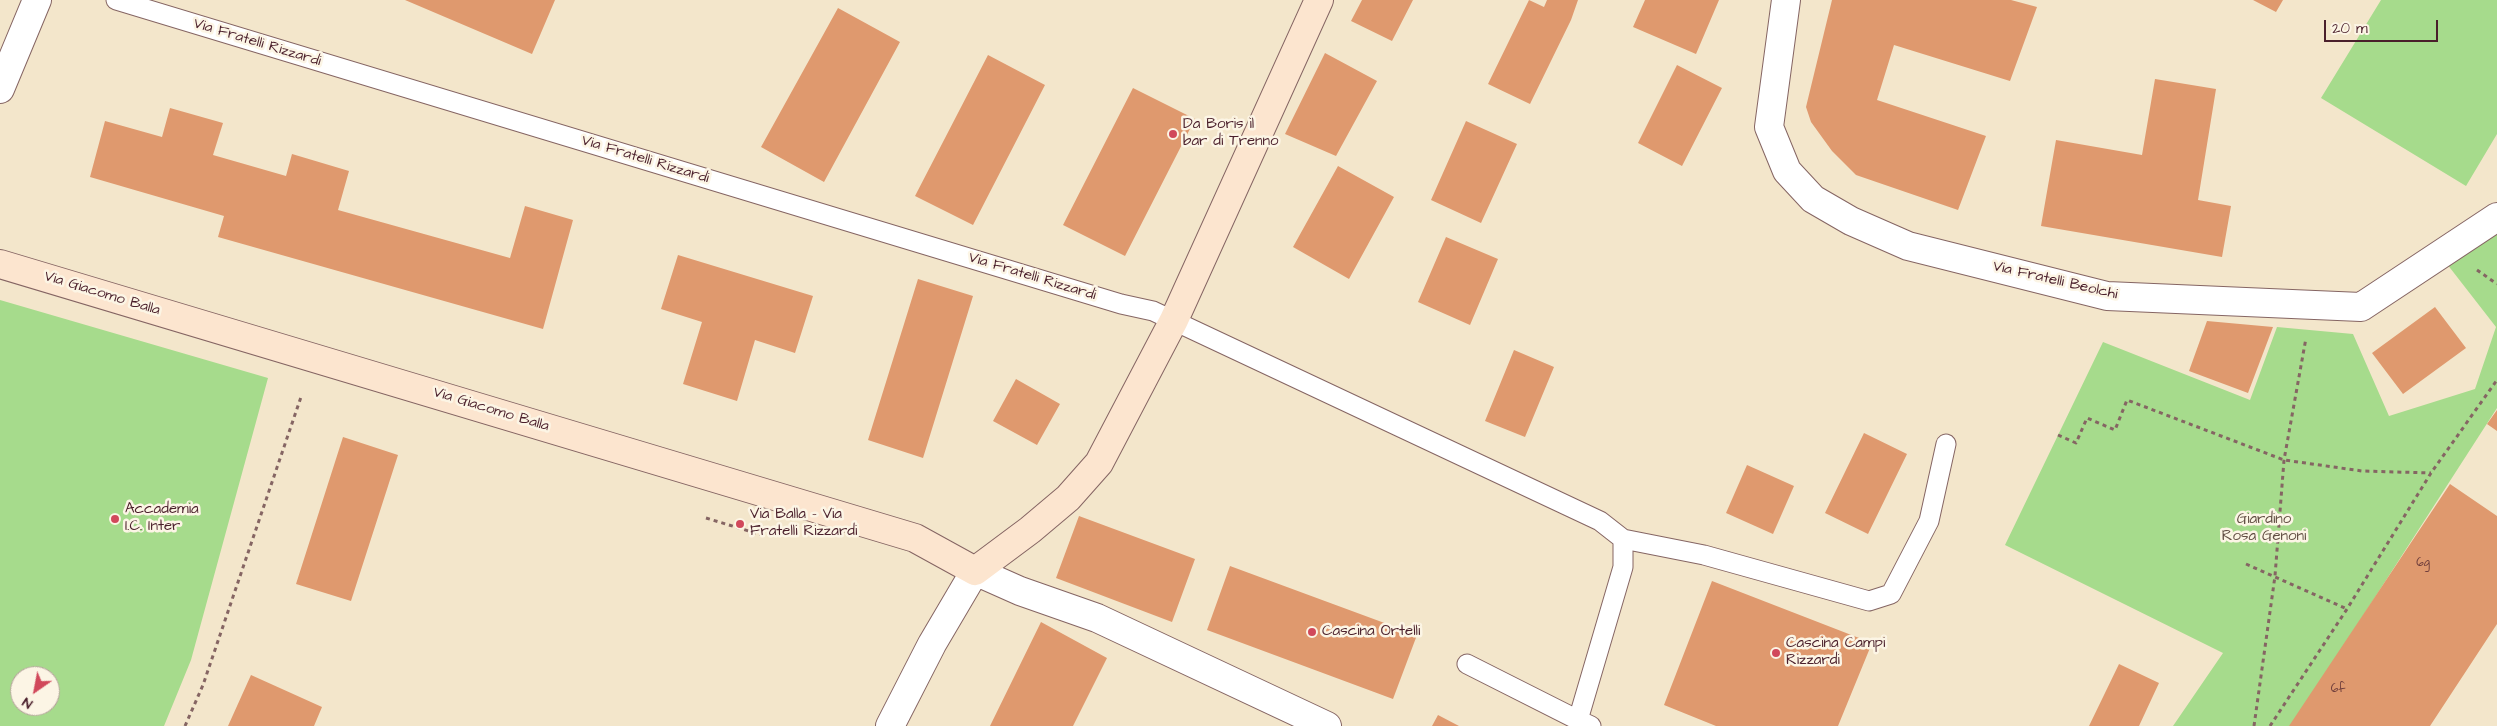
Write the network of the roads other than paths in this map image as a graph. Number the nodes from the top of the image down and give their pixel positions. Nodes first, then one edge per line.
1 (37, 0) edge
2 (116, 0) edge
3 (1319, 0) edge
4 (1786, 0) edge
5 (0, 89) edge
6 (2497, 217) edge
7 (0, 264) edge
8 (1174, 320) junction
9 (1946, 444) dead end
10 (1623, 539) junction
11 (975, 571) junction
12 (1468, 664) dead end
13 (1585, 723) edge
14 (890, 726) edge
15 (1327, 726) edge

1 - 5 street
2 - 8 lane, Via Fratelli Rizzardi
3 - 8 street
4 - 6 street, Via Fratelli Beolchi
7 - 11 street, Via Giacomo Balla
8 - 10 lane, Via Fratelli Rizzardi
8 - 11 street
9 - 10 lane
10 - 13 lane
11 - 14 street
11 - 15 street
12 - 13 lane

